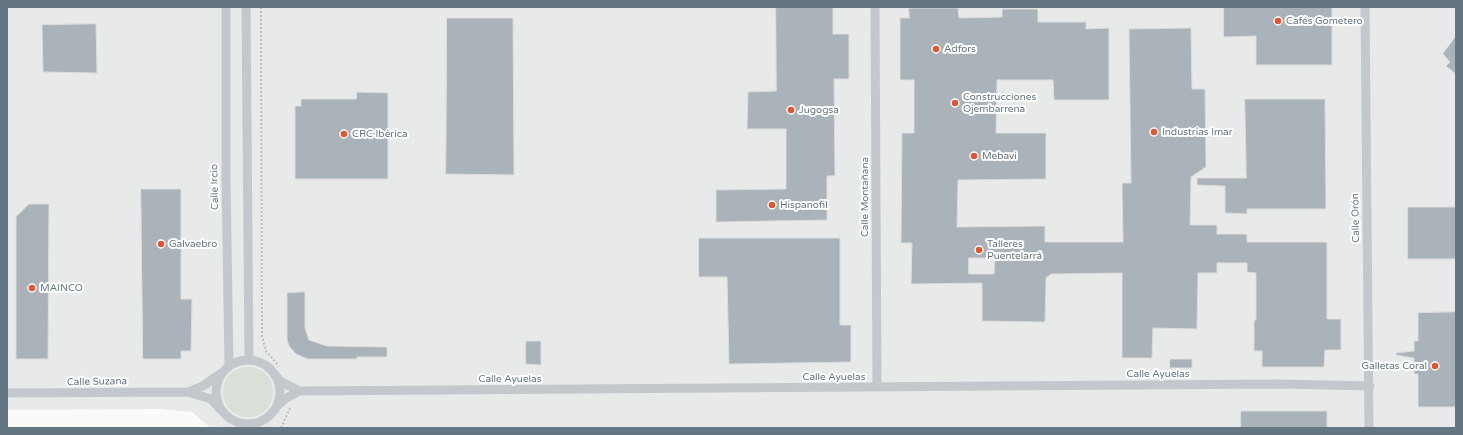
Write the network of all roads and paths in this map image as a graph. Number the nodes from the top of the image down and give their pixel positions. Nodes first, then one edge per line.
1 (226, 7) edge
2 (246, 7) edge
3 (261, 7) edge
4 (875, 7) edge
5 (1365, 7) edge
6 (249, 360) junction
7 (226, 369) junction
8 (277, 371) junction
9 (1370, 386) junction
10 (877, 387) junction
11 (299, 391) junction
12 (188, 392) junction
13 (7, 393) edge
14 (294, 404) dead end
15 (221, 410) junction
16 (274, 410) junction
17 (265, 424) edge
18 (240, 425) edge
19 (281, 428) edge
20 (1369, 428) edge

1 - 7 street, Calle Ircio
2 - 6 street
3 - 8 path
4 - 10 street, Calle Montañana
5 - 9 street, Calle Orón
6 - 7 street
6 - 8 street
7 - 12 street, Calle Suzana
7 - 15 street
8 - 11 street, Calle Ayuelas
8 - 16 street
9 - 10 street, Calle Ayuelas
9 - 20 street, Calle Orón
10 - 11 street, Calle Ayuelas
11 - 16 street
12 - 13 street, Calle Suzana
12 - 15 street, Calle Suzana
14 - 19 path
15 - 18 street
16 - 17 street
17 - 18 street

